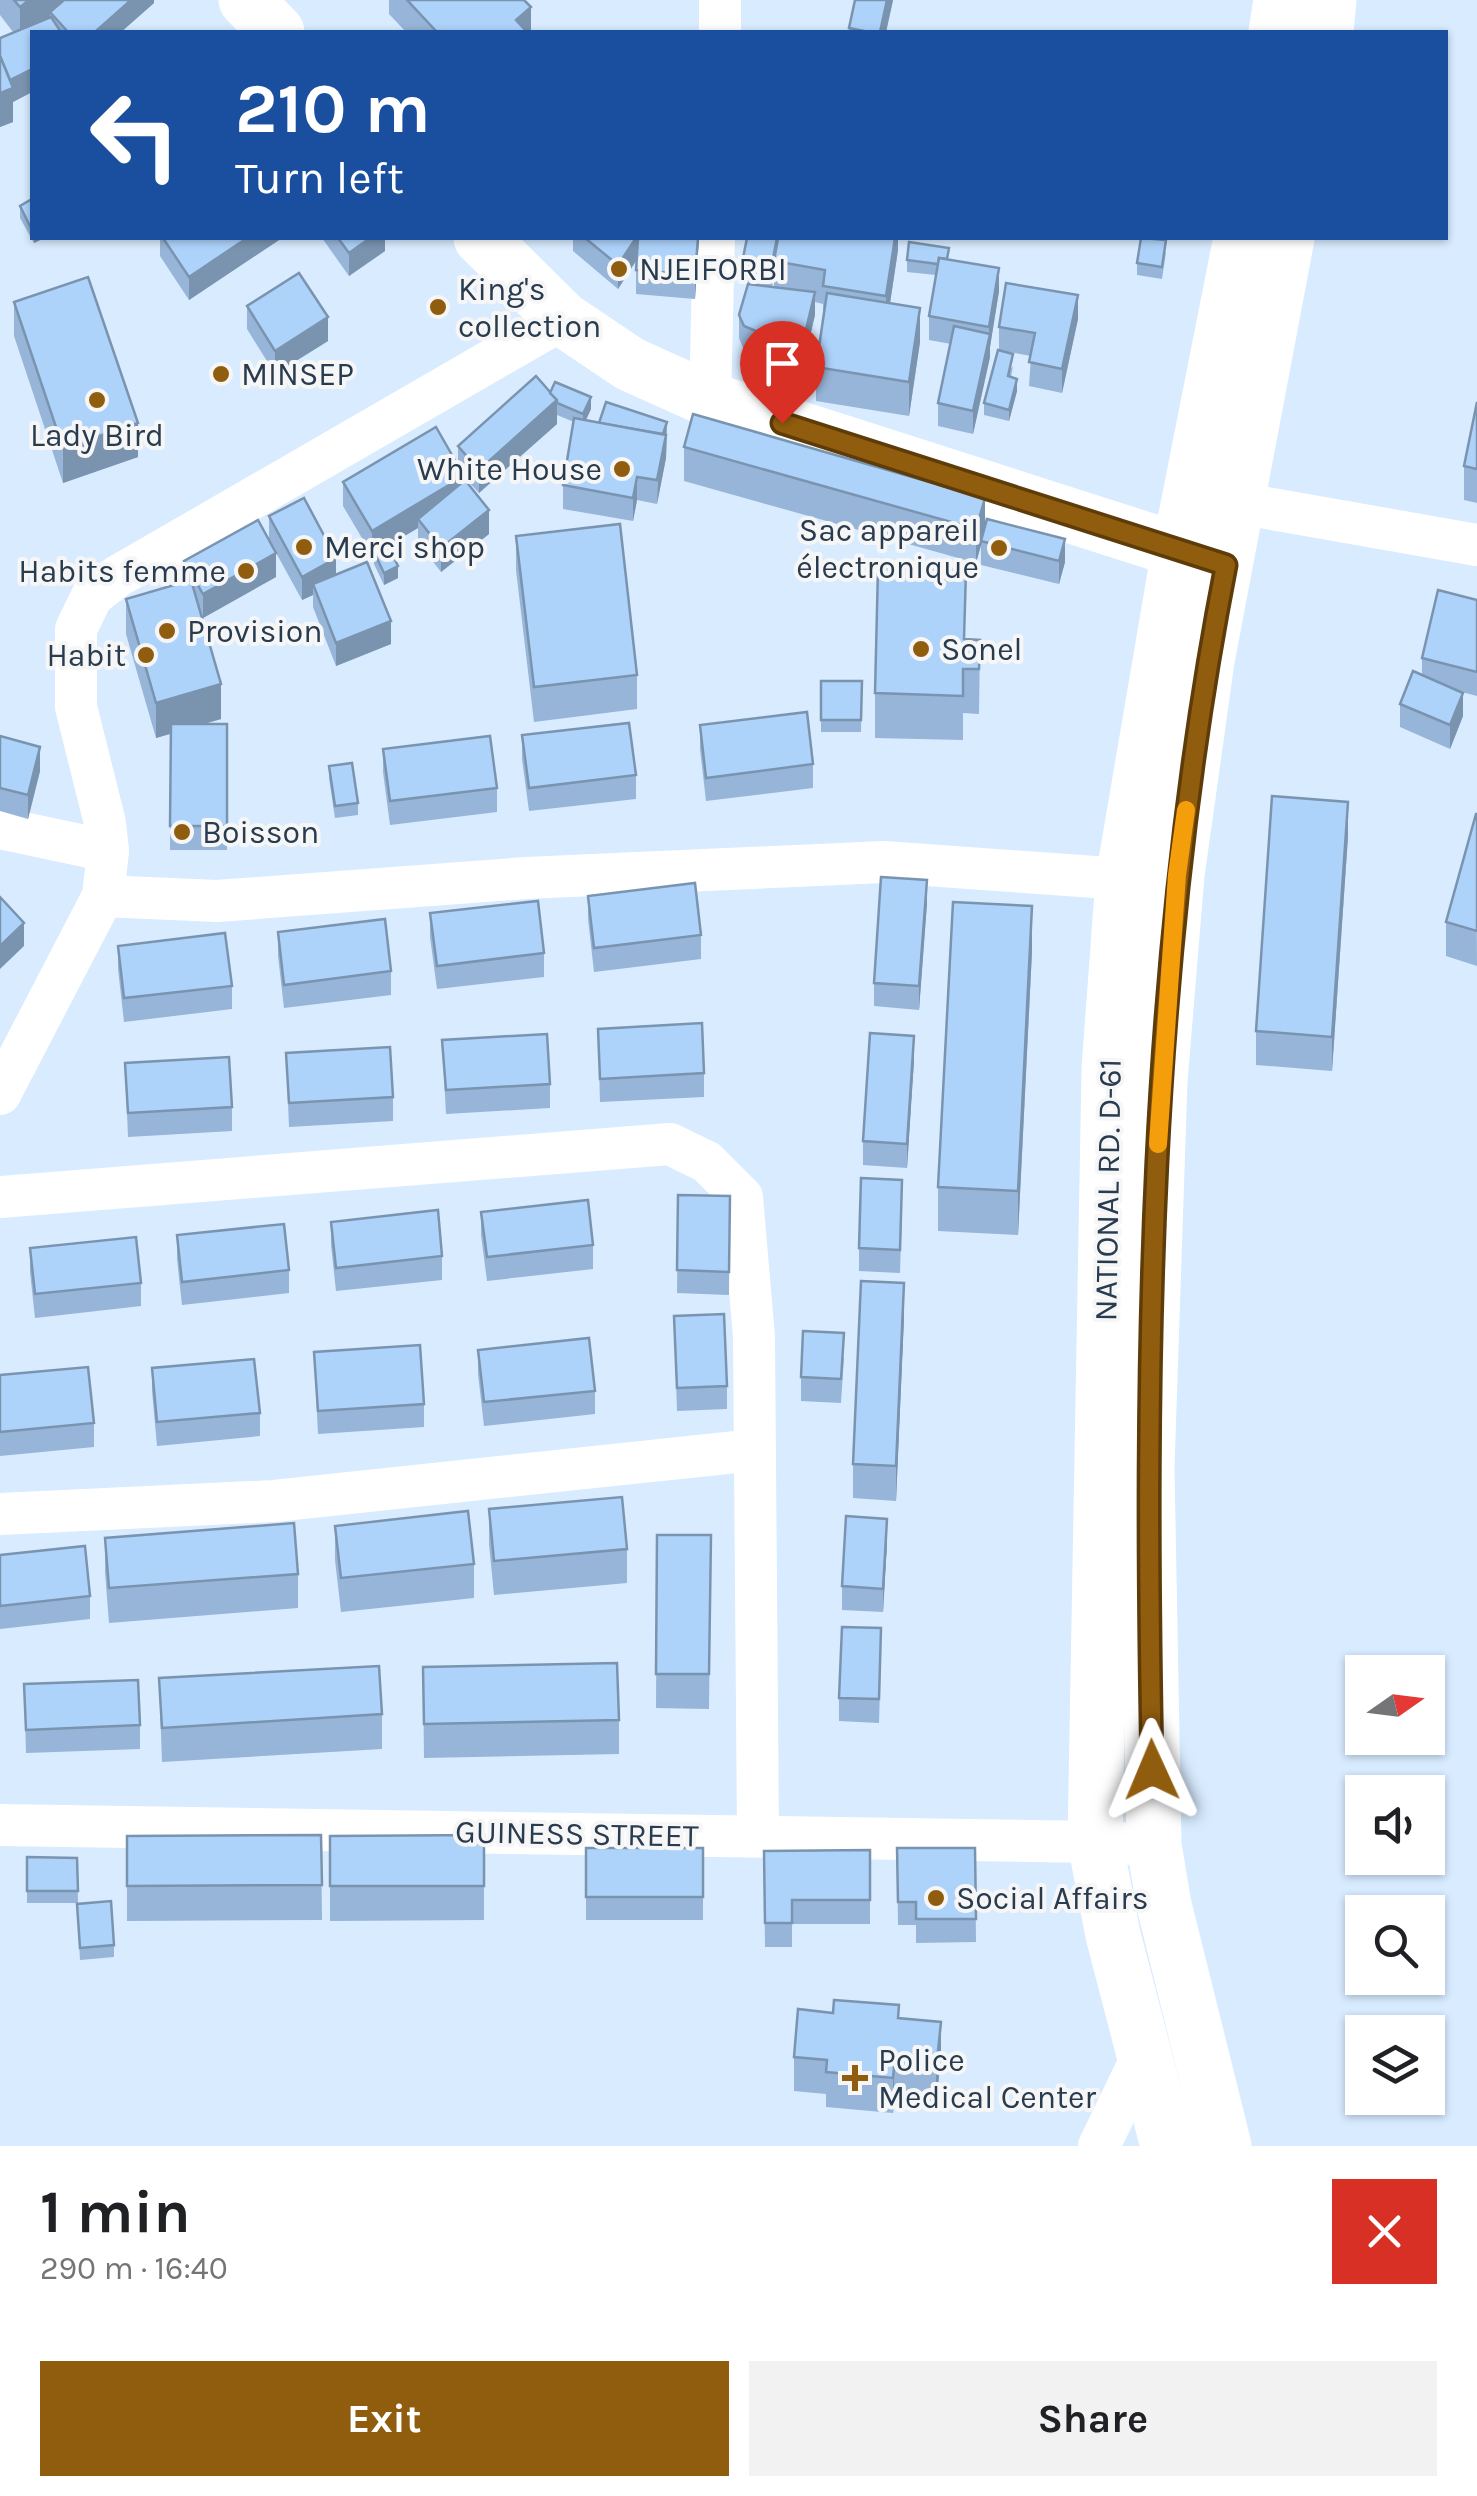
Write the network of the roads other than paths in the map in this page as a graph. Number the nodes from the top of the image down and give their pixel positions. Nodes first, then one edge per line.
1 (246, 0) edge
2 (720, 0) edge
3 (1281, 0) edge
4 (1329, 0) edge
5 (276, 30) edge
6 (720, 30) edge
7 (1276, 30) edge
8 (1326, 30) edge
9 (483, 240) edge
10 (714, 240) edge
11 (1241, 240) edge
12 (1287, 240) edge
13 (563, 319) junction
14 (710, 400) junction
15 (1238, 504) junction
16 (1477, 545) edge
17 (1203, 558) junction
18 (0, 828) edge
19 (108, 851) junction
20 (1123, 879) junction
21 (103, 896) junction
22 (0, 1094) edge
23 (0, 1197) edge
24 (755, 1450) junction
25 (0, 1514) edge
26 (0, 1825) edge
27 (758, 1836) junction
28 (1096, 1842) junction
29 (1154, 1845) junction
30 (1143, 2055) junction
31 (1099, 2146) edge
32 (1168, 2146) edge
33 (1224, 2146) edge

1 - 5 main road
2 - 6 street
3 - 7 main road
4 - 8 main road
9 - 13 main road
10 - 14 street
11 - 17 main road, NATIONAL RD. D-61
12 - 15 main road, NATIONAL RD. D-61
13 - 14 main road
13 - 19 street
14 - 17 main road
15 - 16 street
15 - 17 main road, NATIONAL RD. D-61
17 - 20 main road, NATIONAL RD. D-61
17 - 29 main road, NATIONAL RD. D-61
18 - 19 street
19 - 21 street
20 - 21 street
20 - 28 main road, NATIONAL RD. D-61
21 - 22 street
23 - 24 street
24 - 25 street
24 - 27 street
26 - 27 street, GUINESS STREET
27 - 28 street, GUINESS STREET
28 - 29 street, GUINESS STREET
28 - 30 main road, NATIONAL RD. D-61
29 - 33 main road, NATIONAL RD. D-61
30 - 31 street
30 - 32 main road, NATIONAL RD. D-61

